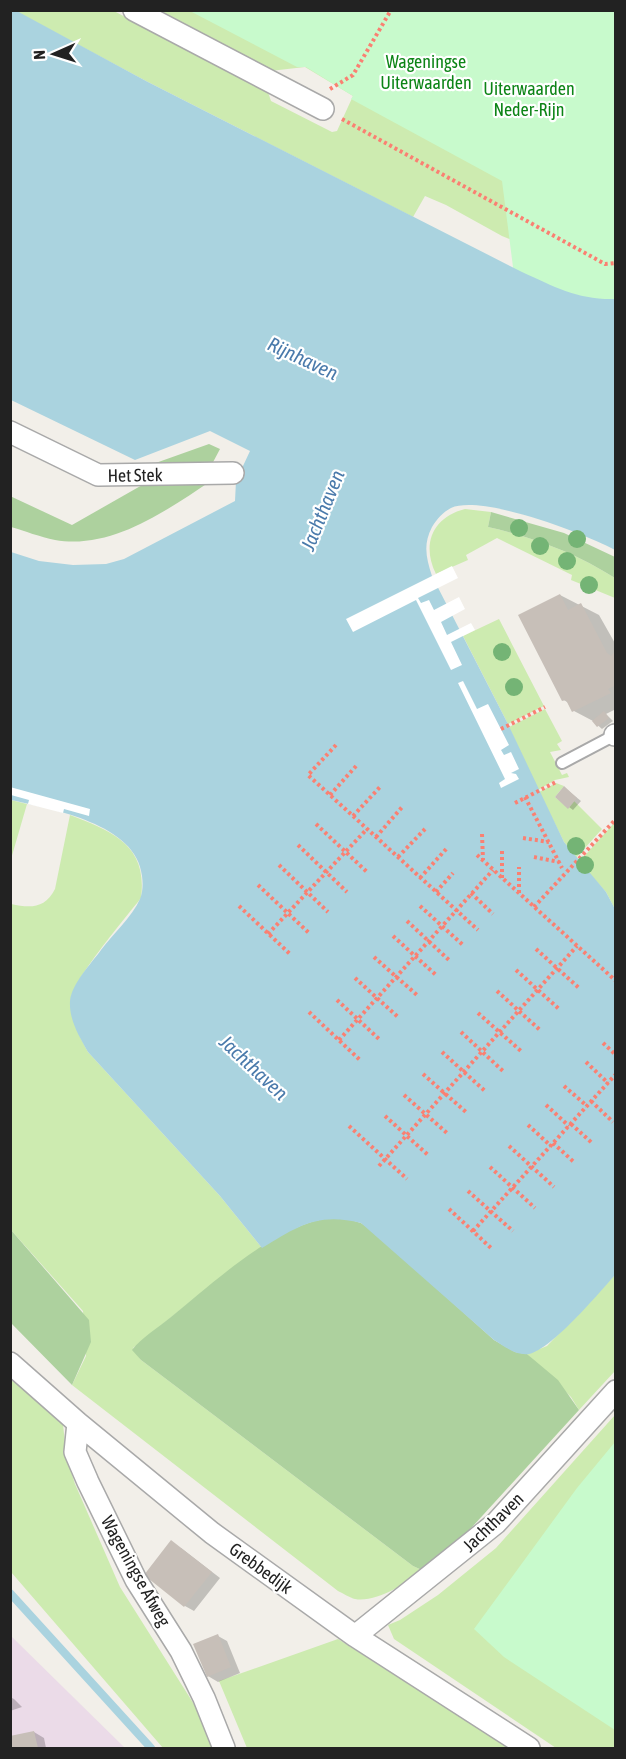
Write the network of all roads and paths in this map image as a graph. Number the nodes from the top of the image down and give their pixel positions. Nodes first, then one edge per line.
1 (134, 10) edge
2 (391, 10) edge
3 (316, 105) junction
4 (615, 263) edge
5 (10, 432) edge
6 (233, 473) dead end
7 (544, 707) dead end
8 (501, 729) dead end
9 (615, 736) edge
10 (336, 744) dead end
11 (562, 763) dead end
12 (357, 765) dead end
13 (556, 782) dead end
14 (380, 786) dead end
15 (330, 795) junction
16 (525, 797) junction
17 (515, 803) dead end
18 (403, 806) dead end
19 (353, 816) junction
20 (615, 819) edge
21 (316, 824) dead end
22 (425, 828) dead end
23 (367, 829) junction
24 (482, 834) dead end
25 (376, 837) junction
26 (523, 837) dead end
27 (549, 842) junction
28 (298, 845) dead end
29 (448, 847) dead end
30 (346, 852) junction
31 (502, 852) dead end
32 (477, 855) dead end
33 (398, 857) junction
34 (534, 857) dead end
35 (483, 860) junction
36 (559, 862) junction
37 (279, 865) dead end
38 (519, 867) dead end
39 (562, 868) dead end
40 (493, 870) junction
41 (326, 872) junction
42 (367, 872) dead end
43 (453, 873) dead end
44 (420, 878) junction
45 (502, 878) junction
46 (258, 885) dead end
47 (307, 892) junction
48 (347, 892) dead end
49 (436, 892) junction
50 (519, 893) junction
51 (471, 894) junction
52 (239, 906) dead end
53 (420, 906) dead end
54 (534, 907) junction
55 (456, 910) junction
56 (328, 912) dead end
57 (288, 913) junction
58 (493, 914) dead end
59 (407, 921) dead end
60 (442, 926) junction
61 (478, 930) dead end
62 (309, 933) dead end
63 (268, 934) junction
64 (393, 936) dead end
65 (429, 940) junction
66 (464, 946) dead end
67 (578, 946) junction
68 (536, 949) dead end
69 (290, 954) dead end
70 (415, 956) junction
71 (374, 957) dead end
72 (450, 961) dead end
73 (557, 968) junction
74 (516, 970) dead end
75 (396, 976) junction
76 (437, 976) dead end
77 (355, 978) dead end
78 (615, 981) edge
79 (580, 988) dead end
80 (538, 990) junction
81 (497, 991) dead end
82 (418, 996) dead end
83 (377, 998) junction
84 (337, 1000) dead end
85 (560, 1010) dead end
86 (519, 1011) junction
87 (309, 1012) dead end
88 (478, 1013) dead end
89 (399, 1018) dead end
90 (357, 1019) junction
91 (541, 1031) dead end
92 (460, 1032) dead end
93 (500, 1032) junction
94 (379, 1039) dead end
95 (339, 1040) junction
96 (603, 1043) dead end
97 (442, 1052) dead end
98 (482, 1052) junction
99 (522, 1052) dead end
100 (615, 1055) edge
101 (360, 1060) dead end
102 (586, 1062) dead end
103 (464, 1072) junction
104 (504, 1072) dead end
105 (423, 1074) dead end
106 (615, 1074) edge
107 (609, 1082) junction
108 (564, 1086) dead end
109 (615, 1087) edge
110 (486, 1092) dead end
111 (445, 1093) junction
112 (404, 1095) dead end
113 (591, 1101) junction
114 (546, 1106) dead end
115 (587, 1106) junction
116 (467, 1113) dead end
117 (426, 1114) junction
118 (385, 1116) dead end
119 (613, 1122) dead end
120 (528, 1125) dead end
121 (570, 1125) junction
122 (349, 1126) dead end
123 (448, 1134) dead end
124 (406, 1136) junction
125 (592, 1143) dead end
126 (552, 1145) junction
127 (509, 1146) dead end
128 (428, 1155) dead end
129 (385, 1159) junction
130 (575, 1163) dead end
131 (379, 1166) dead end
132 (490, 1167) dead end
133 (532, 1167) junction
134 (407, 1179) dead end
135 (554, 1187) dead end
136 (513, 1188) junction
137 (468, 1191) dead end
138 (535, 1208) dead end
139 (449, 1209) dead end
140 (492, 1212) junction
141 (513, 1231) dead end
142 (474, 1232) junction
143 (491, 1248) dead end
144 (10, 1363) edge
145 (615, 1391) edge
146 (78, 1423) junction
147 (355, 1636) junction
148 (224, 1749) edge
149 (529, 1749) edge

1 - 3 street
2 - 3 path
3 - 4 path
5 - 6 street, Het Stek
7 - 8 path
9 - 11 lane
10 - 15 path
12 - 15 path
13 - 16 path
14 - 19 path
15 - 19 path
16 - 17 path
16 - 27 path
18 - 25 path
19 - 23 path
20 - 54 path
21 - 30 path
22 - 33 path
23 - 25 path
23 - 30 path
24 - 35 path
25 - 33 path
26 - 27 path
27 - 36 path
28 - 41 path
29 - 44 path
30 - 41 path
30 - 42 path
31 - 45 path
32 - 35 path
33 - 44 path
34 - 36 path
35 - 40 path
36 - 39 path
37 - 47 path
38 - 50 path
40 - 45 path
40 - 51 path
41 - 47 path
41 - 48 path
43 - 49 path
44 - 49 path
45 - 50 path
46 - 57 path
47 - 56 path
47 - 57 path
49 - 55 path
50 - 54 path
51 - 55 path
51 - 58 path
52 - 63 path
53 - 60 path
54 - 67 path
55 - 60 path
55 - 61 path
57 - 62 path
57 - 63 path
59 - 65 path
60 - 65 path
60 - 66 path
63 - 69 path
64 - 70 path
65 - 70 path
65 - 72 path
67 - 73 path
67 - 78 path
68 - 73 path
70 - 75 path
70 - 76 path
71 - 75 path
73 - 79 path
73 - 80 path
74 - 80 path
75 - 82 path
75 - 83 path
77 - 83 path
80 - 85 path
80 - 86 path
81 - 86 path
83 - 89 path
83 - 90 path
84 - 90 path
86 - 91 path
86 - 93 path
87 - 95 path
88 - 93 path
90 - 94 path
90 - 95 path
92 - 98 path
93 - 98 path
93 - 99 path
95 - 101 path
96 - 100 path
97 - 103 path
98 - 103 path
98 - 104 path
102 - 107 path
103 - 110 path
103 - 111 path
105 - 111 path
106 - 107 path
107 - 109 path
107 - 113 path
108 - 115 path
111 - 116 path
111 - 117 path
112 - 117 path
113 - 115 path
113 - 119 path
114 - 121 path
115 - 121 path
117 - 123 path
117 - 124 path
118 - 124 path
120 - 126 path
121 - 125 path
121 - 126 path
122 - 129 path
124 - 128 path
124 - 129 path
126 - 130 path
126 - 133 path
127 - 133 path
129 - 131 path
129 - 134 path
132 - 136 path
133 - 135 path
133 - 136 path
136 - 138 path
136 - 140 path
137 - 140 path
139 - 142 path
140 - 141 path
140 - 142 path
142 - 143 path
144 - 146 street, Grebbedijk
145 - 147 street, Jachthaven
146 - 147 street, Grebbedijk
146 - 148 street, Wageningse Afweg
147 - 149 street, Grebbedijk

